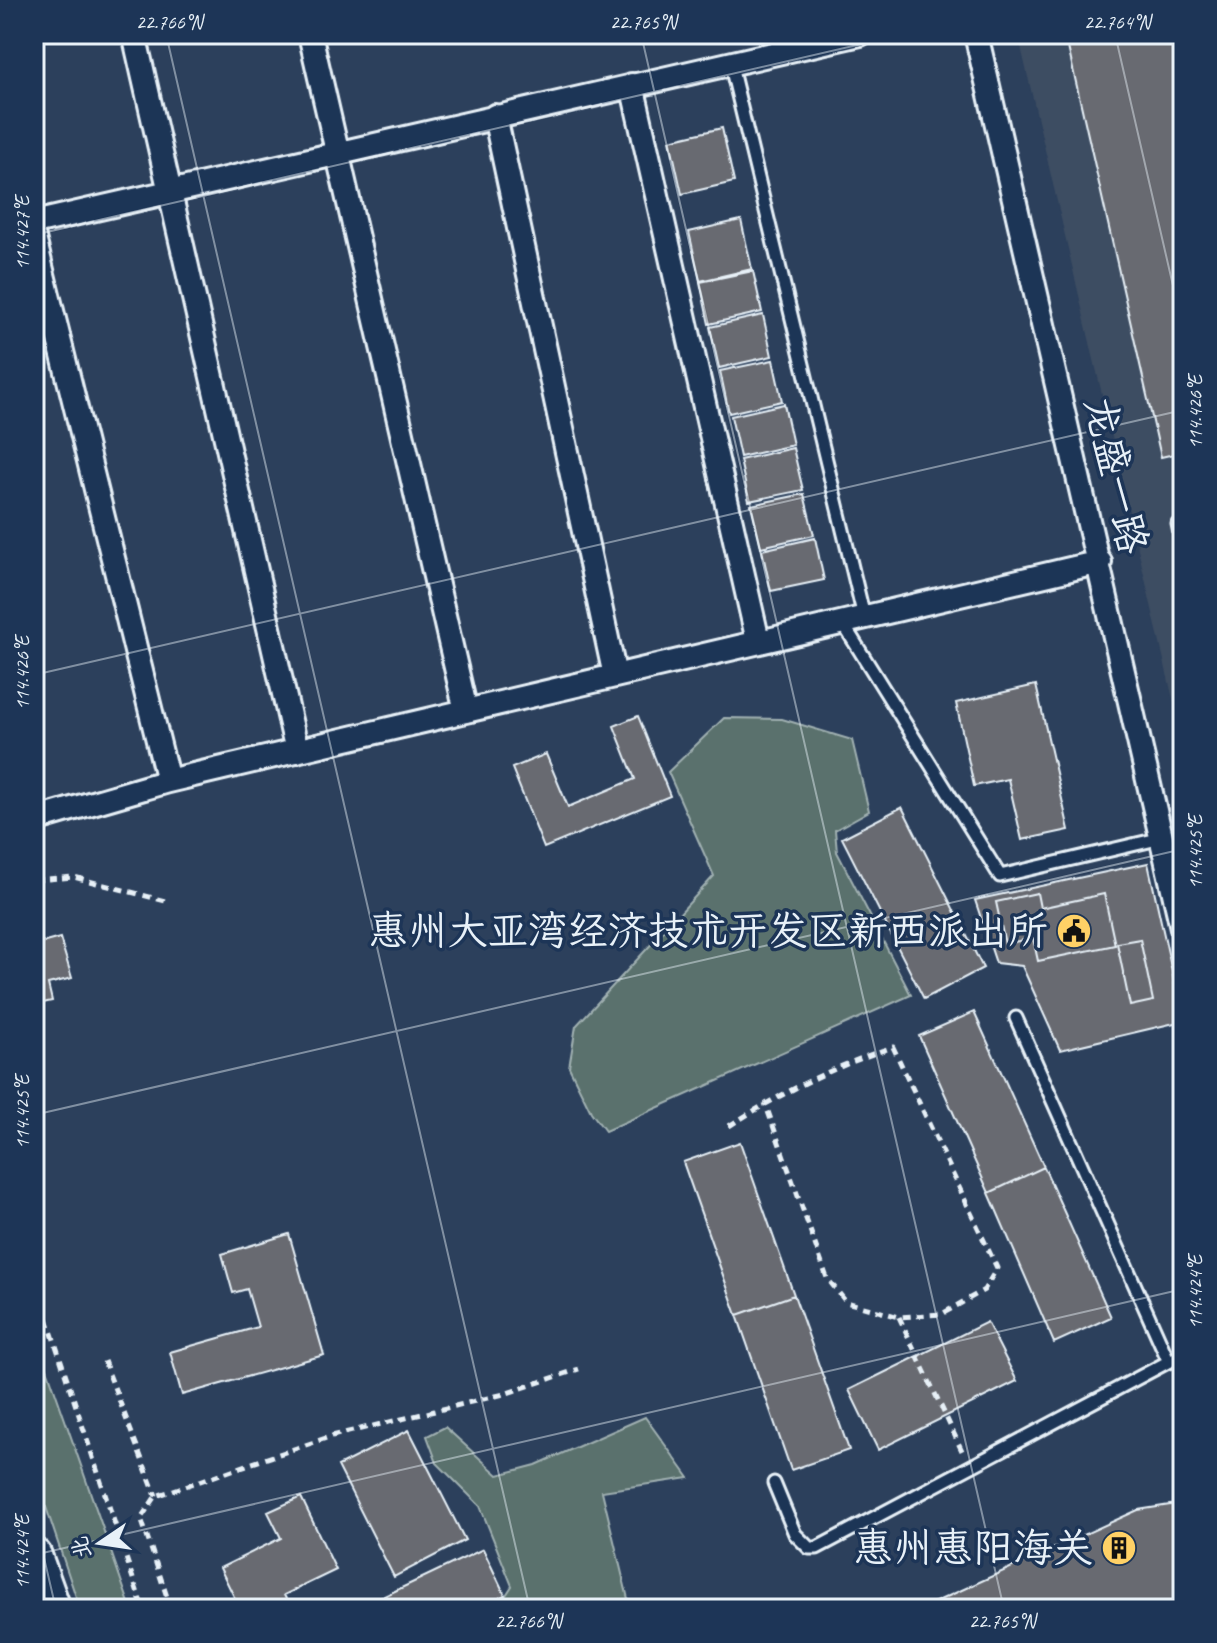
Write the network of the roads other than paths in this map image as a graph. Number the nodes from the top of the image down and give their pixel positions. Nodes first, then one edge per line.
1 (134, 34) edge
2 (310, 34) edge
3 (860, 34) edge
4 (976, 34) edge
5 (730, 62) junction
6 (632, 85) junction
7 (495, 116) junction
8 (335, 153) junction
9 (168, 192) junction
10 (34, 223) edge
11 (34, 238) edge
12 (1178, 524) dead end
13 (1183, 548) edge
14 (1100, 562) junction
15 (864, 617) junction
16 (842, 622) junction
17 (758, 641) junction
18 (615, 676) junction
19 (466, 711) junction
20 (297, 751) junction
21 (168, 781) junction
22 (34, 820) edge
23 (1162, 838) junction
24 (1183, 932) edge
25 (1016, 1018) dead end
26 (1183, 1354) edge
27 (1169, 1362) junction
28 (774, 1483) dead end
29 (34, 1556) edge
30 (53, 1609) edge

1 - 9 street
2 - 8 street
3 - 5 street
4 - 14 street, 龙盛一路
5 - 6 street
5 - 15 lane
6 - 7 street
6 - 17 street
7 - 8 street
7 - 18 street
8 - 9 street
8 - 19 street
9 - 10 street
9 - 20 street
11 - 21 street
12 - 13 lane
14 - 15 street
14 - 23 street, 龙盛一路
15 - 16 street
16 - 17 street
16 - 23 lane
17 - 18 street
18 - 19 street
19 - 20 street
20 - 21 street
21 - 22 street
23 - 24 street, 龙盛一路
25 - 27 lane
26 - 27 lane
27 - 28 lane
29 - 30 main road

